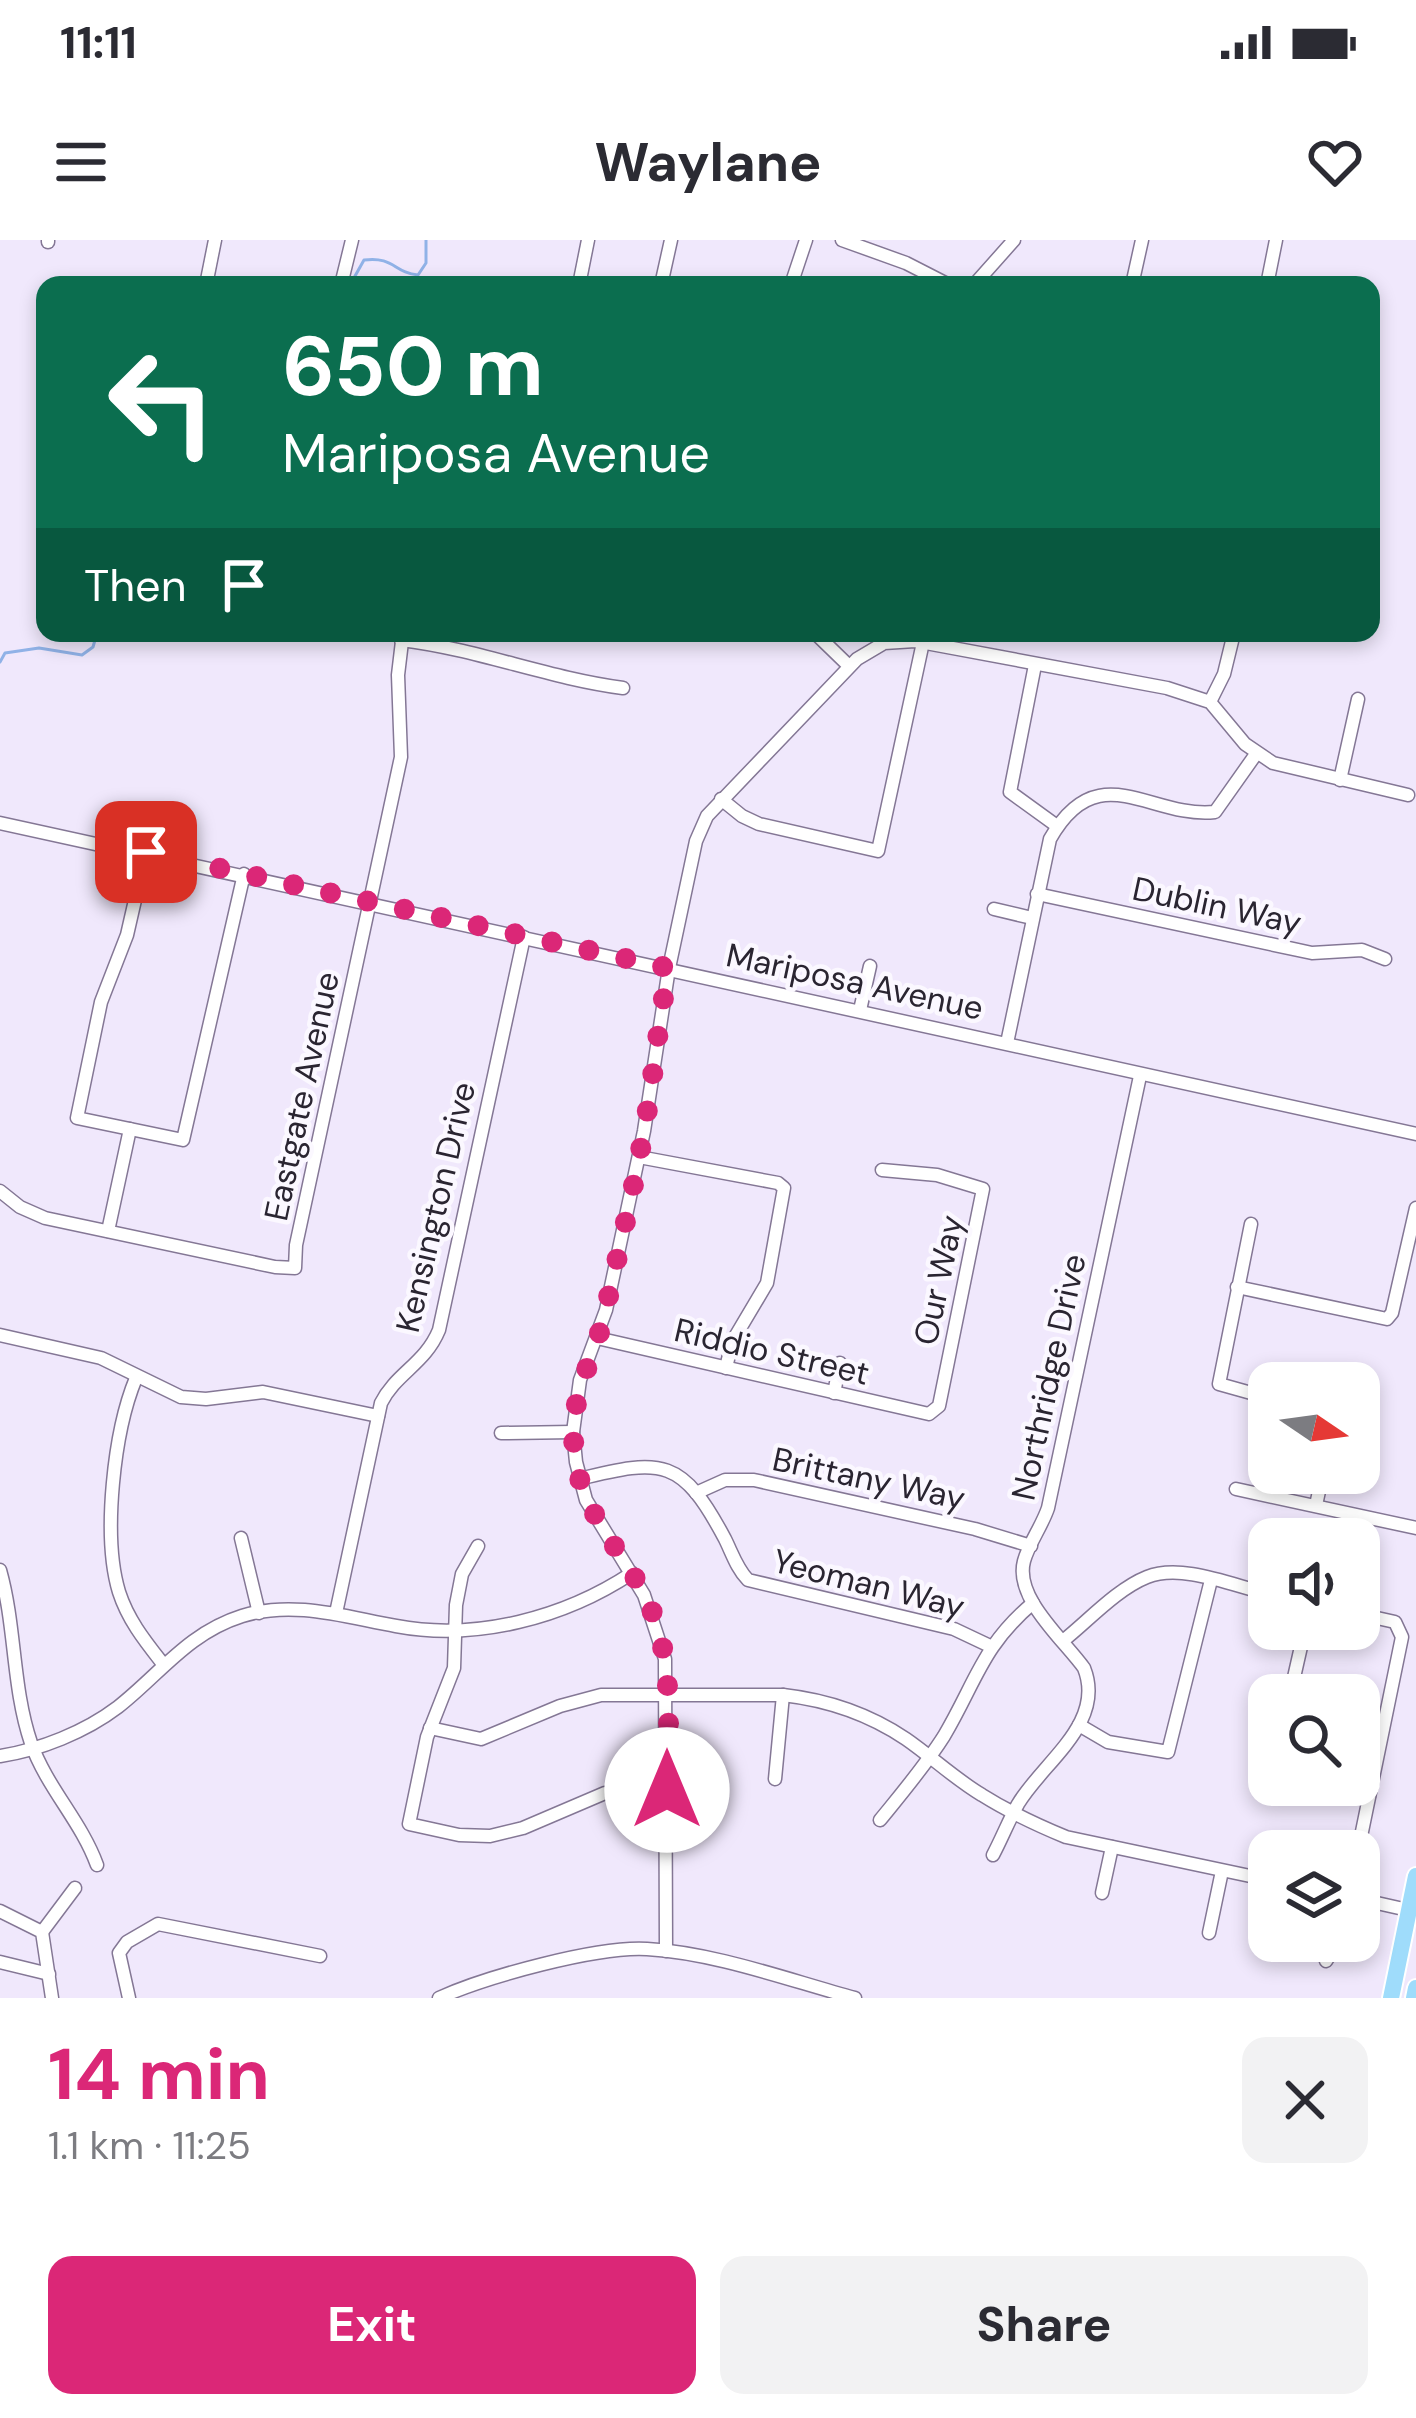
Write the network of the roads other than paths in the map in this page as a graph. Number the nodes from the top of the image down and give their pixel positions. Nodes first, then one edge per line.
1 (215, 240) edge
2 (352, 240) edge
3 (588, 240) edge
4 (671, 240) edge
5 (806, 240) edge
6 (842, 240) edge
7 (1014, 240) edge
8 (1142, 240) edge
9 (1276, 240) edge
10 (208, 276) edge
11 (343, 276) edge
12 (581, 276) edge
13 (664, 276) edge
14 (794, 276) edge
15 (932, 276) edge
16 (982, 276) edge
17 (1134, 276) edge
18 (1269, 276) edge
19 (401, 642) edge
20 (427, 642) edge
21 (824, 642) edge
22 (892, 642) edge
23 (923, 642) edge
24 (940, 642) edge
25 (1232, 642) edge
26 (1035, 665) junction
27 (849, 666) junction
28 (623, 688) dead end
29 (1358, 698) dead end
30 (1210, 702) junction
31 (1256, 754) junction
32 (1340, 780) junction
33 (1408, 795) dead end
34 (722, 799) junction
35 (0, 823) edge
36 (1058, 826) junction
37 (146, 852) junction
38 (244, 874) junction
39 (1037, 893) junction
40 (370, 902) junction
41 (994, 910) dead end
42 (1032, 918) junction
43 (524, 937) junction
44 (1385, 959) dead end
45 (870, 966) dead end
46 (669, 968) junction
47 (860, 1010) junction
48 (1007, 1043) junction
49 (1140, 1076) junction
50 (130, 1129) junction
51 (1416, 1134) edge
52 (639, 1157) junction
53 (882, 1170) dead end
54 (0, 1190) edge
55 (1416, 1208) edge
56 (1251, 1224) dead end
57 (108, 1232) junction
58 (1237, 1287) junction
59 (0, 1335) edge
60 (597, 1338) junction
61 (840, 1363) dead end
62 (726, 1368) junction
63 (136, 1378) junction
64 (1248, 1392) edge
65 (835, 1393) junction
66 (934, 1412) joint
67 (378, 1416) junction
68 (501, 1432) dead end
69 (573, 1432) junction
70 (579, 1479) junction
71 (1236, 1489) dead end
72 (696, 1492) junction
73 (1318, 1494) edge
74 (1316, 1505) junction
75 (1416, 1528) edge
76 (241, 1538) dead end
77 (478, 1546) dead end
78 (1031, 1546) junction
79 (0, 1570) edge
80 (632, 1573) junction
81 (1211, 1580) junction
82 (1248, 1589) edge
83 (1033, 1603) junction
84 (259, 1613) junction
85 (336, 1613) junction
86 (1380, 1619) edge
87 (456, 1631) junction
88 (1064, 1640) junction
89 (990, 1646) junction
90 (163, 1664) junction
91 (668, 1694) junction
92 (783, 1695) junction
93 (1079, 1725) junction
94 (430, 1729) junction
95 (1380, 1743) edge
96 (33, 1748) junction
97 (0, 1756) edge
98 (929, 1758) junction
99 (775, 1779) dead end
100 (667, 1790) junction
101 (1014, 1814) junction
102 (880, 1820) dead end
103 (1112, 1847) junction
104 (993, 1855) dead end
105 (97, 1865) dead end
106 (1222, 1871) junction
107 (1248, 1876) edge
108 (1415, 1885) edge
109 (75, 1888) dead end
110 (1102, 1893) dead end
111 (1380, 1903) edge
112 (1408, 1910) junction
113 (0, 1911) edge
114 (42, 1932) junction
115 (1209, 1933) dead end
116 (1416, 1933) edge
117 (666, 1951) junction
118 (320, 1956) dead end
119 (0, 1963) edge
120 (49, 1974) junction
121 (1416, 1988) edge
122 (828, 1994) edge
123 (52, 1998) edge
124 (129, 1998) edge
125 (439, 1998) edge
126 (855, 1998) edge
127 (1391, 1998) edge
128 (1414, 1998) edge

1 - 10 street
2 - 11 street
3 - 12 street
4 - 13 street
5 - 14 street
6 - 15 street
7 - 16 street
8 - 17 street
9 - 18 street
19 - 40 street, Eastgate Avenue
20 - 28 street
21 - 27 street
22 - 27 street
23 - 34 street
24 - 26 street
25 - 30 street
26 - 30 street
26 - 36 street
27 - 34 street
29 - 32 street
30 - 31 street
31 - 32 street
31 - 36 street
32 - 33 street
34 - 46 street
35 - 37 street, Mariposa Avenue
36 - 39 street
37 - 38 street, Mariposa Avenue
37 - 50 street
38 - 40 street, Mariposa Avenue
38 - 50 street
39 - 42 street
39 - 44 street, Dublin Way
40 - 43 street, Mariposa Avenue
40 - 57 street, Eastgate Avenue
41 - 42 street
42 - 48 street
43 - 46 street, Mariposa Avenue
43 - 67 street, Kensington Drive
45 - 47 street
46 - 47 street, Mariposa Avenue
46 - 52 street
47 - 48 street, Mariposa Avenue
48 - 49 street, Mariposa Avenue
49 - 51 street, Mariposa Avenue
49 - 78 street, Northridge Drive
50 - 57 street
52 - 60 street
52 - 62 street
53 - 66 street, Our Way
54 - 57 street, Eastgate Avenue
55 - 58 street
56 - 58 street
58 - 64 street
59 - 63 street
60 - 62 street, Riddio Street
60 - 69 street
61 - 65 street
62 - 65 street, Riddio Street
63 - 67 street
63 - 90 street
65 - 66 street, Riddio Street
67 - 85 street, Kensington Drive
68 - 69 street
69 - 70 street
70 - 72 street
70 - 80 street
71 - 74 street
72 - 78 street, Brittany Way
72 - 89 street, Yeoman Way
73 - 74 street
74 - 75 street
76 - 84 street
77 - 87 street
78 - 83 street, Northridge Drive
79 - 96 street
80 - 87 street
80 - 91 street
81 - 82 street
81 - 88 street
81 - 93 street
83 - 88 street
83 - 89 street
84 - 85 street
84 - 90 street
85 - 87 street
86 - 95 street
87 - 94 street
88 - 93 street
89 - 98 street
90 - 96 street
91 - 92 street
91 - 94 street
91 - 100 street
92 - 98 street
92 - 99 street
93 - 101 street
94 - 100 street
96 - 97 street
96 - 105 street
98 - 101 street
98 - 102 street
100 - 117 street
101 - 103 street
101 - 104 street
103 - 106 street
103 - 110 street
106 - 107 street
106 - 115 street
108 - 112 main road
109 - 114 street
111 - 112 street
112 - 116 main road
112 - 127 main road
113 - 114 street
114 - 120 street
117 - 122 street
117 - 125 street
118 - 124 street
119 - 120 street
120 - 123 street
121 - 128 main road
122 - 126 street

